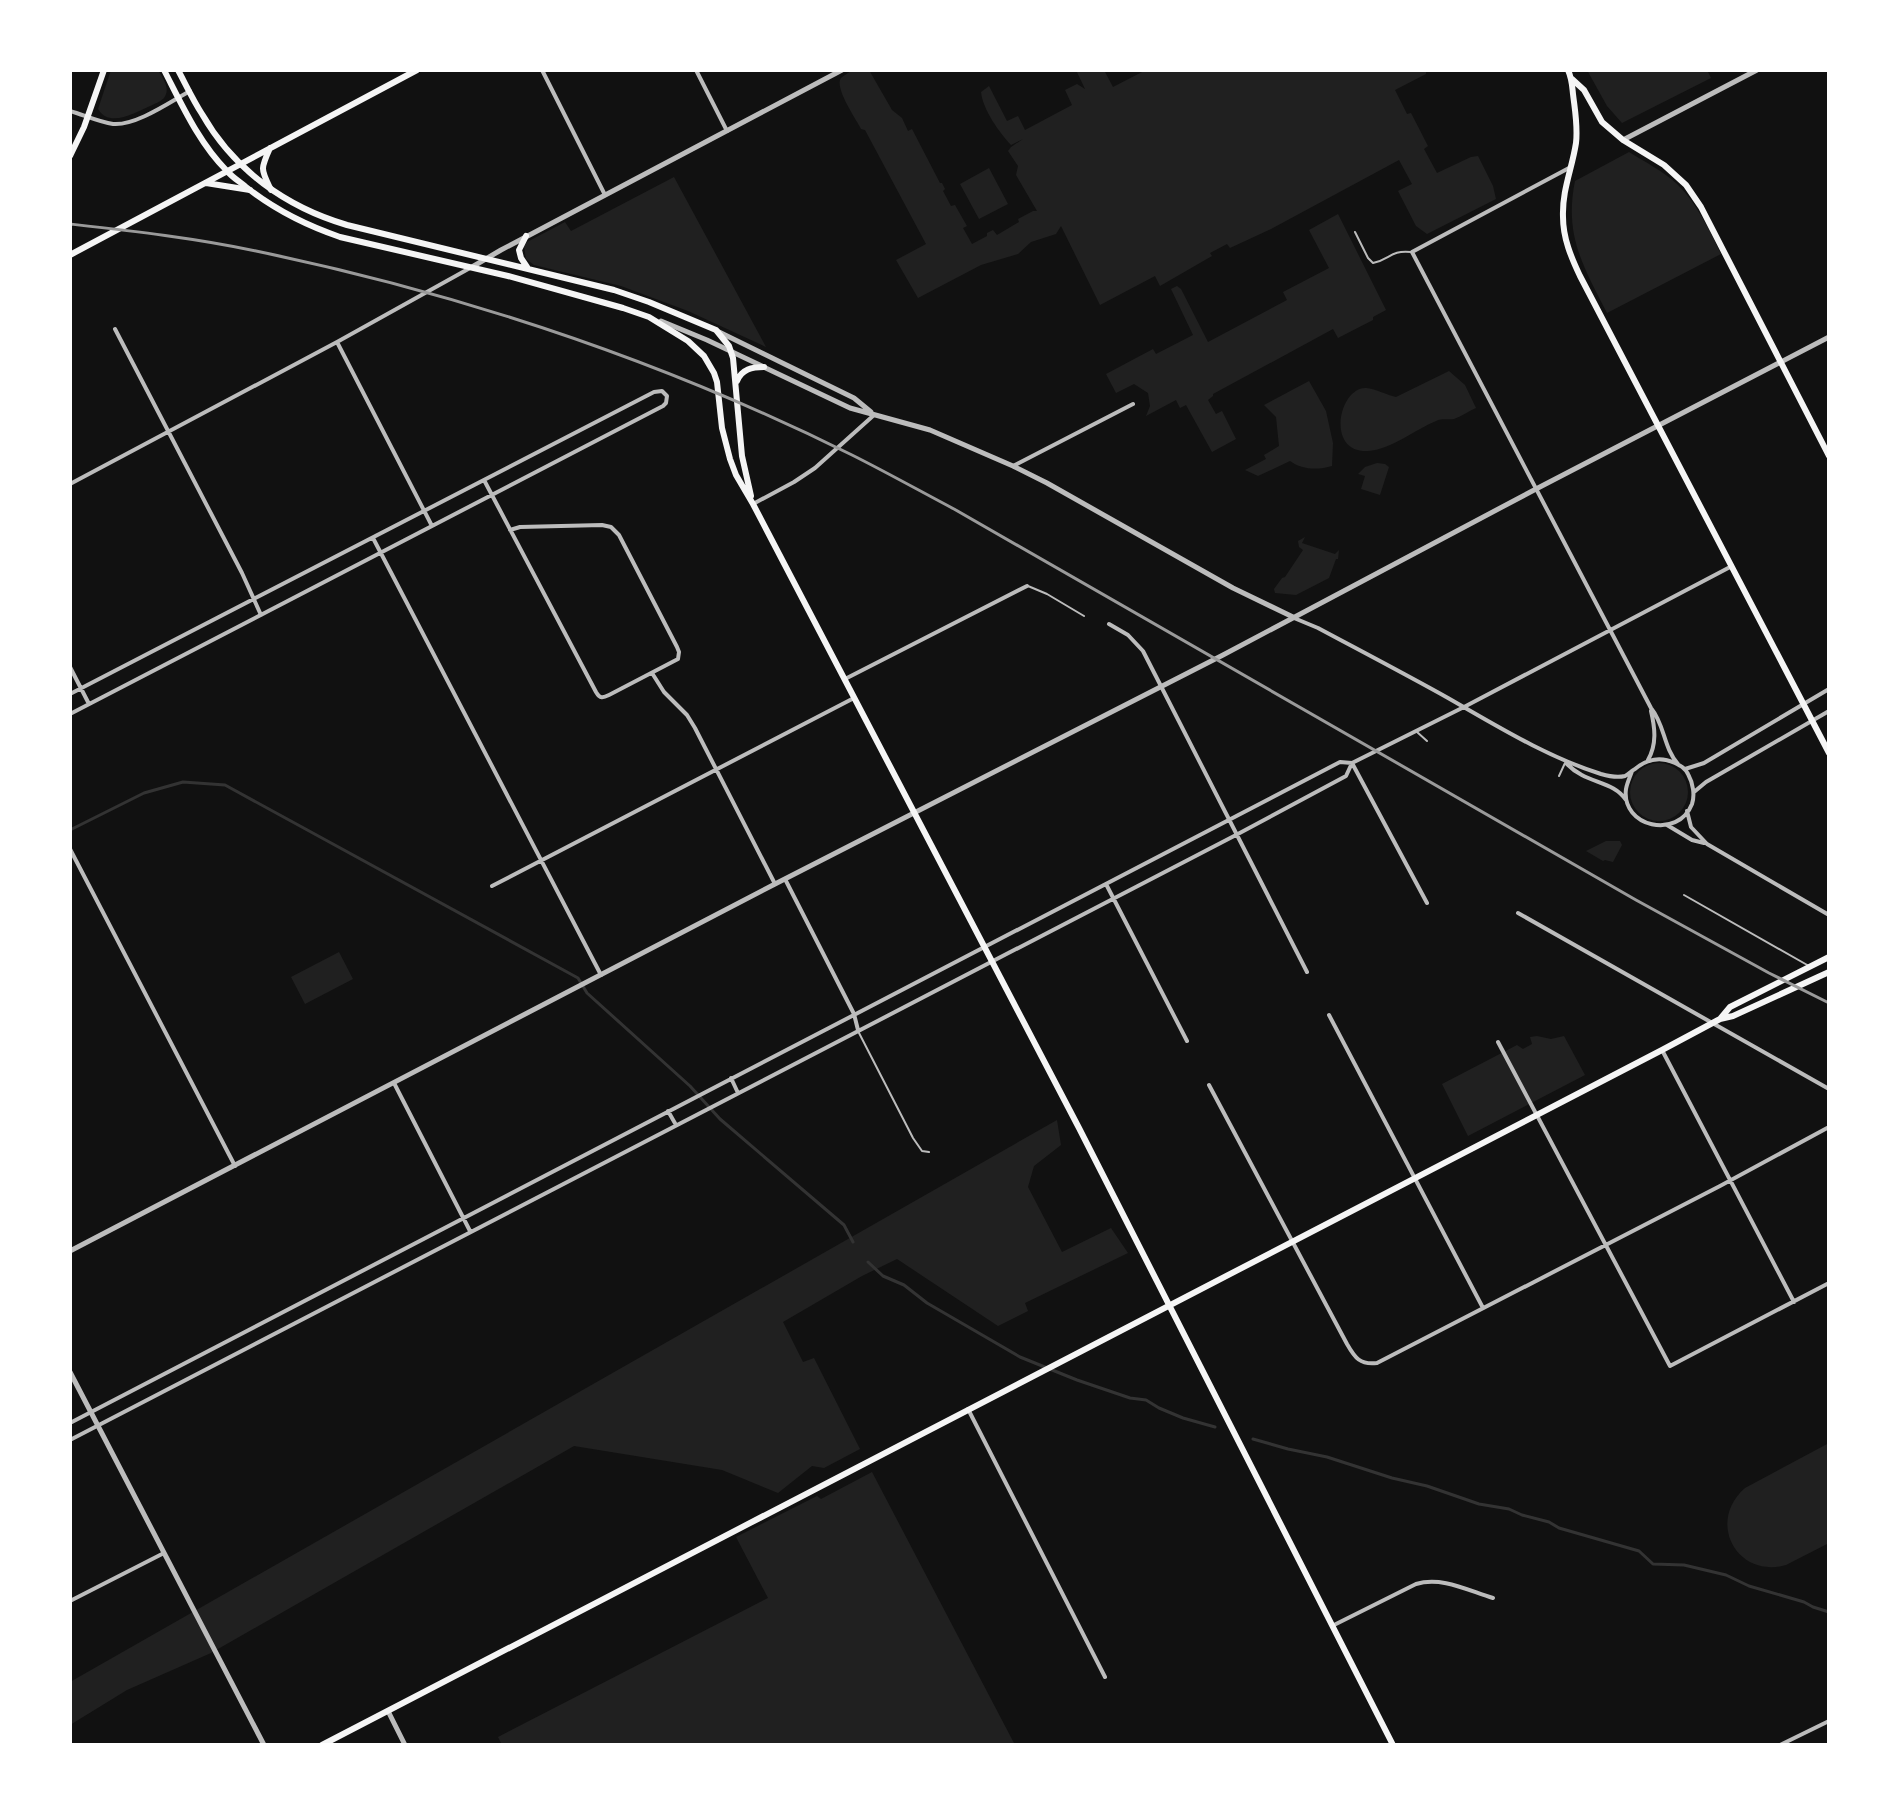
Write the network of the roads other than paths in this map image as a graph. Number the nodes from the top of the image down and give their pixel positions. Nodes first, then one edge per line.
1 (104, 70) edge
2 (164, 70) edge
3 (178, 70) edge
4 (417, 70) edge
5 (542, 70) edge
6 (696, 70) edge
7 (842, 70) edge
8 (1568, 70) edge
9 (1757, 70) edge
10 (1572, 79) junction
11 (190, 91) junction
12 (178, 97) junction
13 (70, 111) edge
14 (88, 116) junction
15 (727, 131) junction
16 (1623, 140) junction
17 (270, 148) junction
18 (70, 156) edge
19 (240, 164) junction
20 (1569, 168) junction
21 (227, 172) junction
22 (206, 183) junction
23 (250, 190) junction
24 (271, 190) junction
25 (605, 195) junction
26 (1355, 232) dead end
27 (526, 236) junction
28 (1412, 252) junction
29 (70, 255) edge
30 (488, 258) junction
31 (472, 267) junction
32 (530, 269) junction
33 (649, 317) junction
34 (115, 329) dead end
35 (716, 330) junction
36 (1829, 337) edge
37 (337, 342) junction
38 (731, 352) junction
39 (1781, 362) junction
40 (764, 367) junction
41 (735, 385) junction
42 (1133, 404) dead end
43 (874, 415) junction
44 (1658, 425) junction
45 (167, 432) junction
46 (1829, 456) edge
47 (1013, 466) junction
48 (484, 480) junction
49 (70, 484) edge
50 (1536, 489) junction
51 (491, 495) junction
52 (753, 504) junction
53 (423, 511) junction
54 (432, 526) junction
55 (510, 530) junction
56 (373, 538) junction
57 (381, 553) junction
58 (1732, 566) junction
59 (1027, 586) joint
60 (255, 599) junction
61 (261, 615) junction
62 (1084, 616) dead end
63 (1293, 617) junction
64 (1109, 624) dead end
65 (1611, 630) junction
66 (70, 667) edge
67 (652, 673) junction
68 (845, 679) junction
69 (1161, 686) junction
70 (81, 689) junction
71 (1829, 689) edge
72 (70, 694) edge
73 (854, 698) junction
74 (89, 704) junction
75 (1803, 704) junction
76 (1464, 707) junction
77 (1651, 708) junction
78 (1829, 711) edge
79 (70, 714) edge
80 (1813, 721) junction
81 (1416, 731) junction
82 (1427, 741) dead end
83 (1829, 753) edge
84 (1565, 762) junction
85 (1647, 762) junction
86 (1352, 763) junction
87 (1678, 764) junction
88 (716, 769) junction
89 (1685, 769) junction
90 (1632, 771) junction
91 (1559, 776) dead end
92 (1693, 793) junction
93 (1626, 800) junction
94 (1687, 811) junction
95 (915, 813) junction
96 (1229, 820) junction
97 (1667, 825) junction
98 (1236, 835) junction
99 (1707, 844) junction
100 (70, 849) edge
101 (542, 860) junction
102 (785, 879) junction
103 (775, 884) junction
104 (1106, 884) junction
105 (492, 886) dead end
106 (1684, 895) dead end
107 (1113, 898) junction
108 (1427, 903) dead end
109 (1518, 913) dead end
110 (1829, 915) edge
111 (984, 947) junction
112 (1829, 957) edge
113 (992, 962) junction
114 (1810, 966) junction
115 (1307, 972) dead end
116 (1829, 972) edge
117 (601, 975) junction
118 (854, 1014) junction
119 (1329, 1015) dead end
120 (1720, 1019) junction
121 (1712, 1023) junction
122 (858, 1030) junction
123 (1187, 1041) dead end
124 (1498, 1042) dead end
125 (1662, 1050) junction
126 (731, 1078) junction
127 (394, 1083) junction
128 (1209, 1085) dead end
129 (1829, 1089) edge
130 (738, 1093) junction
131 (668, 1111) junction
132 (1536, 1115) junction
133 (676, 1125) junction
134 (1829, 1127) edge
135 (929, 1152) dead end
136 (235, 1166) junction
137 (1413, 1179) junction
138 (1731, 1180) junction
139 (464, 1218) junction
140 (470, 1231) junction
141 (1292, 1242) junction
142 (1605, 1245) junction
143 (70, 1251) edge
144 (1829, 1283) edge
145 (1794, 1302) junction
146 (1170, 1306) junction
147 (1483, 1308) junction
148 (70, 1372) edge
149 (968, 1409) junction
150 (91, 1412) junction
151 (70, 1423) edge
152 (98, 1425) junction
153 (70, 1440) edge
154 (164, 1553) junction
155 (1493, 1598) dead end
156 (70, 1601) edge
157 (1332, 1626) junction
158 (1105, 1677) dead end
159 (388, 1711) junction
160 (1829, 1721) edge
161 (264, 1745) edge
162 (322, 1745) edge
163 (405, 1745) edge
164 (1393, 1745) edge
165 (1780, 1745) edge

1 - 14 main road
2 - 12 main road
3 - 11 main road
4 - 17 main road
5 - 25 street
6 - 15 street
7 - 15 street
8 - 10 main road
9 - 16 street
10 - 16 main road
10 - 20 main road
11 - 12 street
11 - 19 main road
12 - 14 street
12 - 21 main road
13 - 14 street
14 - 18 main road
15 - 25 street
16 - 39 main road
17 - 19 main road
17 - 24 main road
19 - 21 main road
19 - 24 main road
20 - 28 street
20 - 44 main road
21 - 22 main road
21 - 23 main road
22 - 23 main road
22 - 29 main road
23 - 31 main road
24 - 30 main road
25 - 27 street
26 - 28 lane
27 - 30 street
27 - 32 main road
28 - 50 street
30 - 31 street
30 - 32 main road
31 - 33 main road
31 - 37 street
32 - 35 main road
33 - 38 street
33 - 52 main road
34 - 45 street
35 - 38 main road
35 - 43 street
36 - 39 street
37 - 45 street
37 - 53 street
38 - 40 street
38 - 41 main road
39 - 44 street
39 - 46 main road
40 - 41 main road
40 - 43 street
41 - 52 main road
42 - 47 street
43 - 47 street
43 - 52 street
44 - 50 street
44 - 58 main road
45 - 49 street
45 - 60 street
47 - 63 street
48 - 51 street
48 - 51 street
48 - 53 street
50 - 63 street
50 - 65 street
51 - 54 street
51 - 55 street
52 - 68 main road
53 - 54 street
53 - 56 street
54 - 57 street
55 - 67 street
55 - 67 street
56 - 57 street
56 - 60 street
57 - 61 street
57 - 101 street
58 - 65 street
58 - 75 main road
59 - 62 lane
59 - 68 street
60 - 61 street
60 - 70 street
61 - 74 street
63 - 69 street
63 - 76 street
64 - 69 street
65 - 76 street
65 - 77 street
66 - 70 street
67 - 88 street
68 - 73 main road
69 - 95 street
69 - 96 street
70 - 72 street
70 - 74 street
71 - 75 street
73 - 88 street
73 - 95 main road
74 - 79 street
75 - 80 main road
75 - 89 street
76 - 81 street
76 - 84 street
77 - 85 street
77 - 87 street
78 - 80 street
80 - 83 main road
80 - 92 street
81 - 82 lane
81 - 86 street
84 - 90 street
84 - 91 lane
84 - 93 street
85 - 87 street
85 - 90 street
86 - 96 street
86 - 98 street
86 - 108 street
87 - 89 street
88 - 101 street
88 - 103 street
89 - 92 street
90 - 93 street
92 - 94 street
93 - 97 street
94 - 97 street
94 - 99 street
95 - 102 street
95 - 111 main road
96 - 98 street
96 - 104 street
97 - 99 street
98 - 107 street
98 - 115 street
99 - 110 street
100 - 136 street
101 - 105 street
101 - 117 street
102 - 103 street
102 - 118 street
103 - 117 street
104 - 107 street
104 - 111 street
106 - 114 lane
107 - 113 street
107 - 123 street
109 - 121 street
111 - 113 main road
111 - 118 street
112 - 114 main road
113 - 122 street
113 - 146 main road
114 - 120 main road
116 - 120 main road
117 - 127 street
118 - 122 street
118 - 126 street
119 - 137 street
120 - 121 main road
121 - 125 main road
121 - 129 street
122 - 130 street
122 - 135 lane
124 - 132 street
125 - 132 main road
125 - 138 street
126 - 130 street
126 - 131 street
127 - 136 street
127 - 139 street
128 - 141 street
130 - 133 street
131 - 133 street
131 - 139 street
132 - 137 main road
132 - 142 street
133 - 140 street
134 - 138 street
136 - 143 street
137 - 141 main road
137 - 147 street
138 - 142 street
138 - 145 street
139 - 140 street
139 - 150 street
140 - 152 street
141 - 146 main road
141 - 147 street
142 - 145 street
142 - 147 street
144 - 145 street
146 - 149 main road
146 - 157 main road
148 - 150 street
149 - 158 street
149 - 159 main road
150 - 151 street
150 - 152 street
152 - 153 street
152 - 154 street
154 - 156 street
154 - 161 street
155 - 157 street
157 - 164 main road
159 - 162 main road
159 - 163 street
160 - 165 street

